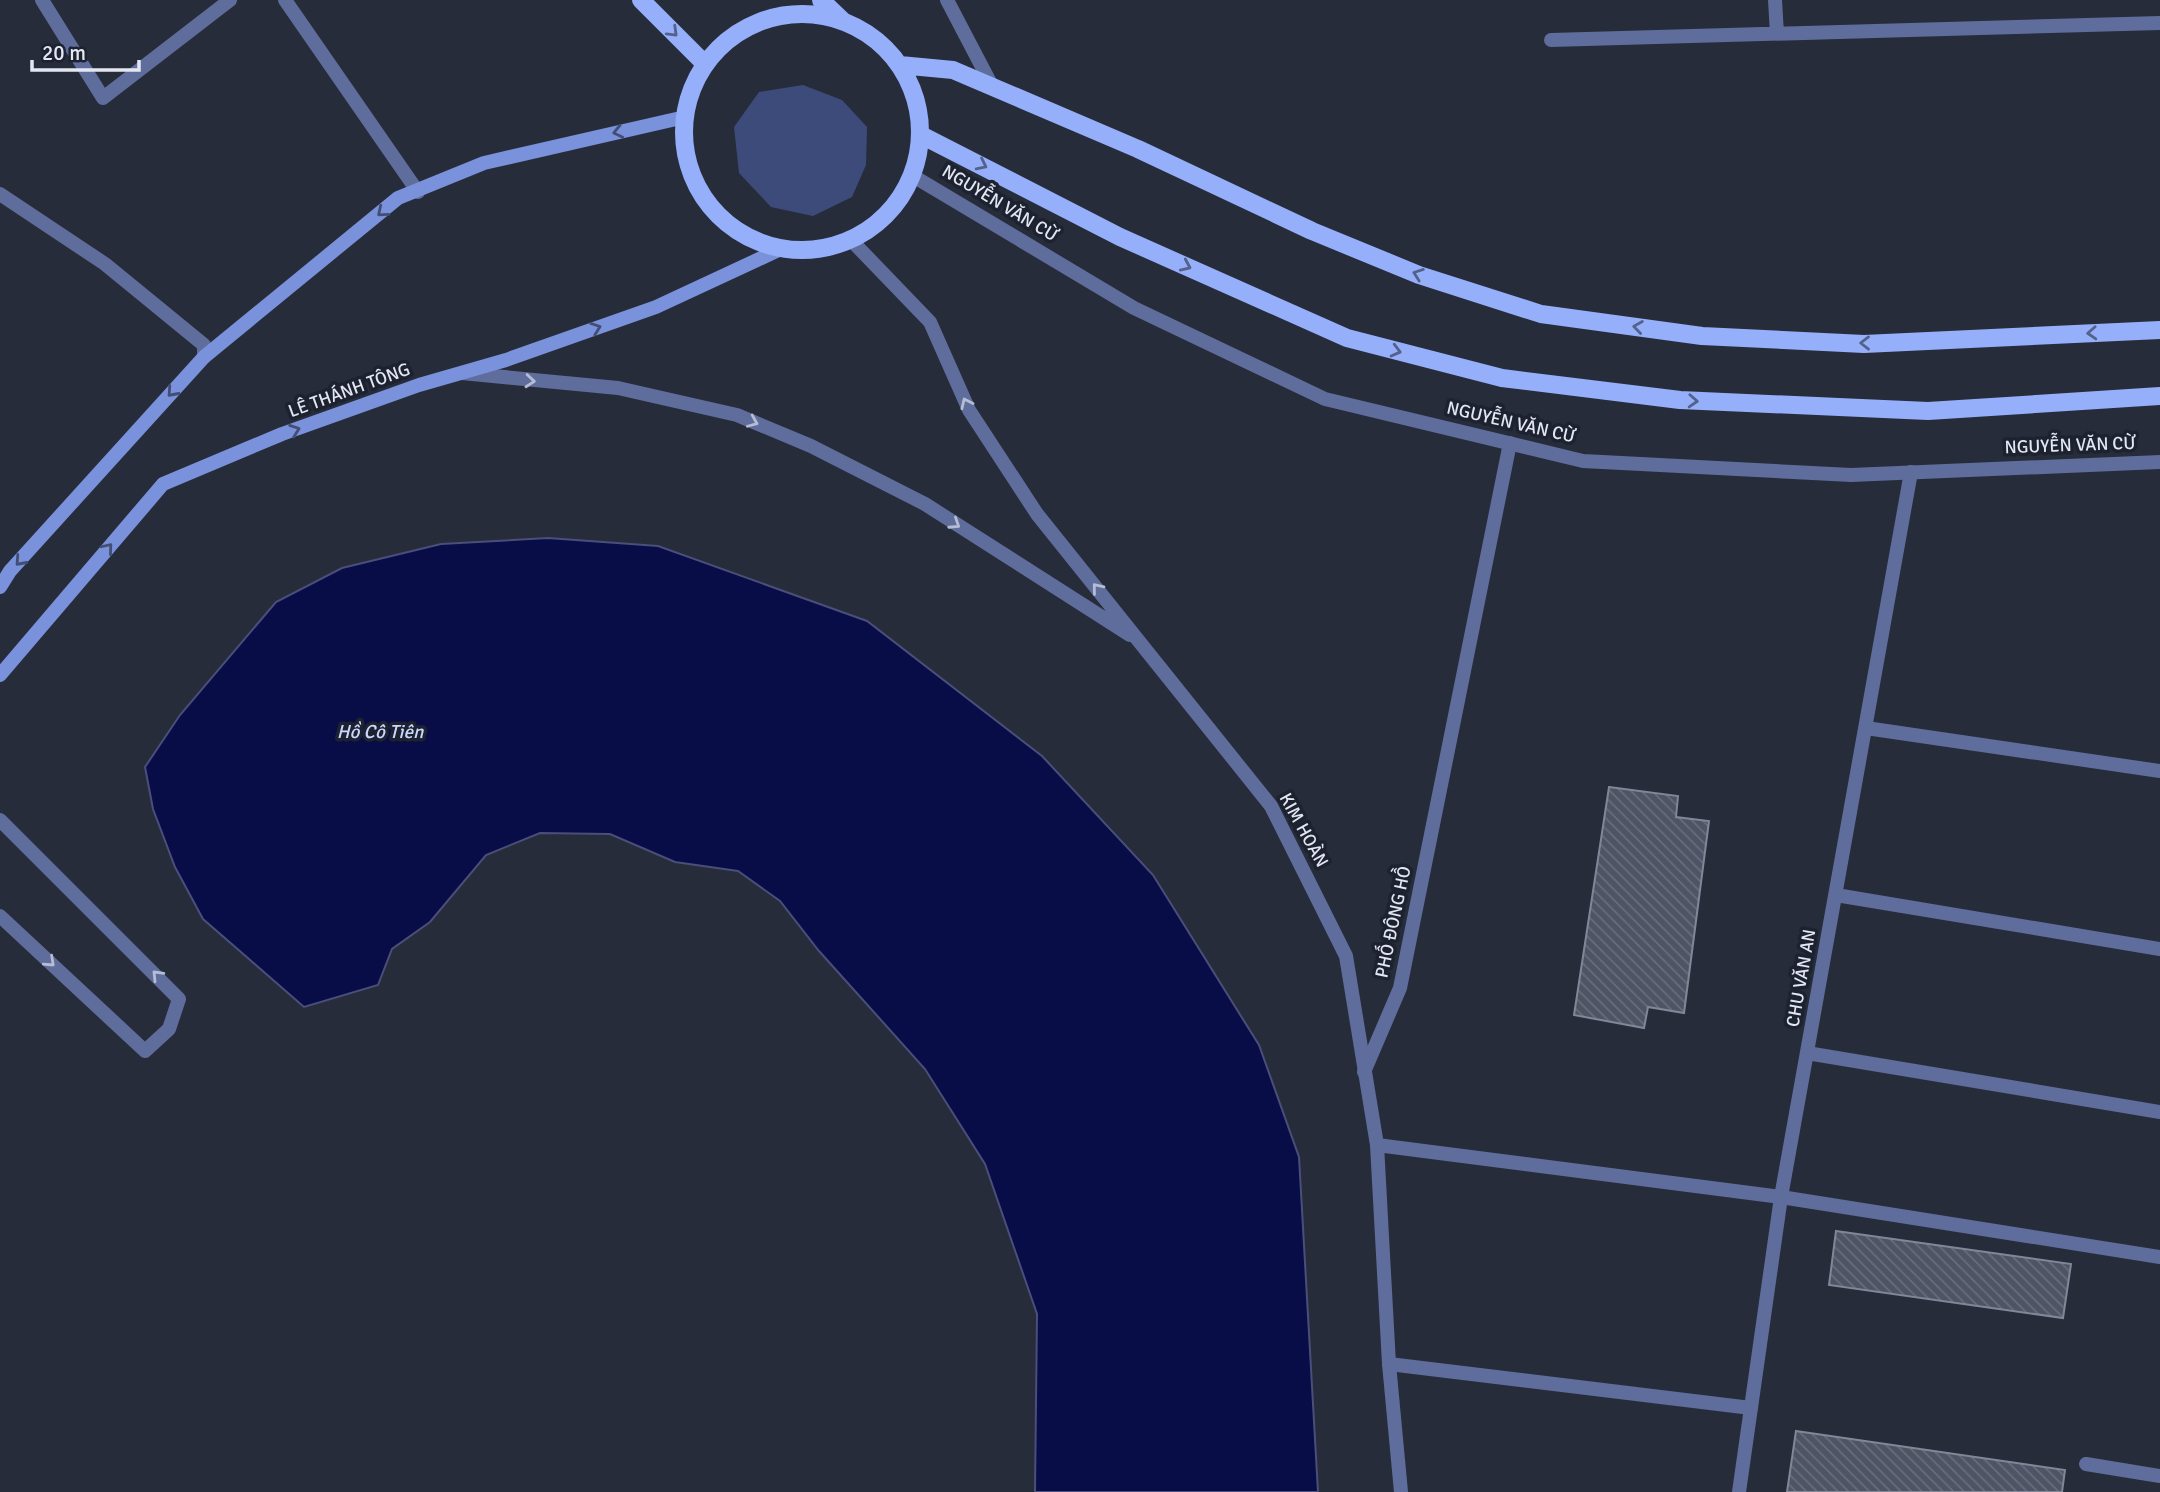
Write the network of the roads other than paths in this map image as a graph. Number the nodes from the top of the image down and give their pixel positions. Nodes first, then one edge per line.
1 (42, 0) edge
2 (230, 0) edge
3 (285, 0) edge
4 (641, 0) edge
5 (821, 0) edge
6 (947, 0) edge
7 (1775, 0) edge
8 (843, 22) junction
9 (2160, 23) edge
10 (1777, 34) junction
11 (1551, 40) dead end
12 (705, 64) junction
13 (900, 65) junction
14 (992, 86) junction
15 (685, 117) junction
16 (921, 135) junction
17 (913, 176) junction
18 (418, 192) junction
19 (0, 194) edge
20 (851, 240) junction
21 (783, 248) junction
22 (2160, 330) edge
23 (204, 357) junction
24 (462, 373) junction
25 (2160, 396) edge
26 (1510, 443) junction
27 (2160, 462) edge
28 (1911, 472) junction
29 (0, 587) edge
30 (1140, 641) junction
31 (0, 675) edge
32 (1866, 728) junction
33 (2160, 771) edge
34 (0, 820) edge
35 (1836, 895) junction
36 (0, 916) edge
37 (2160, 949) edge
38 (1807, 1053) junction
39 (1364, 1072) junction
40 (2160, 1112) edge
41 (1377, 1145) junction
42 (1781, 1197) junction
43 (2160, 1257) edge
44 (1390, 1364) junction
45 (1751, 1408) junction
46 (2086, 1464) dead end
47 (2160, 1476) edge
48 (1401, 1492) edge
49 (1739, 1492) edge

1 - 2 street
3 - 18 street
4 -> 12 main road
5 - 8 main road
6 - 14 street
7 - 10 street
8 - 12 main road
8 - 13 main road
9 - 10 street
10 - 11 street
12 - 15 main road
13 - 14 main road
13 - 16 main road
22 -> 14 main road
15 -> 18 main road
15 - 21 main road
16 - 17 main road
16 -> 25 main road, NGUYỄN VĂN CỪ
17 - 20 main road
17 - 26 street, NGUYỄN VĂN CỪ
18 -> 23 main road
19 - 23 street
20 - 21 main road
30 -> 20 street, KIM HOÀN
24 -> 21 main road, LÊ THÁNH TÔNG
23 -> 29 main road
24 -> 30 street
31 -> 24 main road, LÊ THÁNH TÔNG
26 - 28 street, NGUYỄN VĂN CỪ
26 - 39 street, PHỐ ĐÔNG HỒ
27 - 28 street, NGUYỄN VĂN CỪ
28 - 32 street, CHU VĂN AN
30 - 39 street, KIM HOÀN
32 - 33 street
32 - 35 street, CHU VĂN AN
36 -> 34 street
35 - 37 street
35 - 38 street, CHU VĂN AN
38 - 40 street
38 - 42 street, CHU VĂN AN
39 - 41 street
41 - 42 street
41 - 44 street
42 - 43 street
42 - 45 street, CHU VĂN AN
44 - 45 street
44 - 48 street
45 - 49 street, CHU VĂN AN
46 - 47 street

